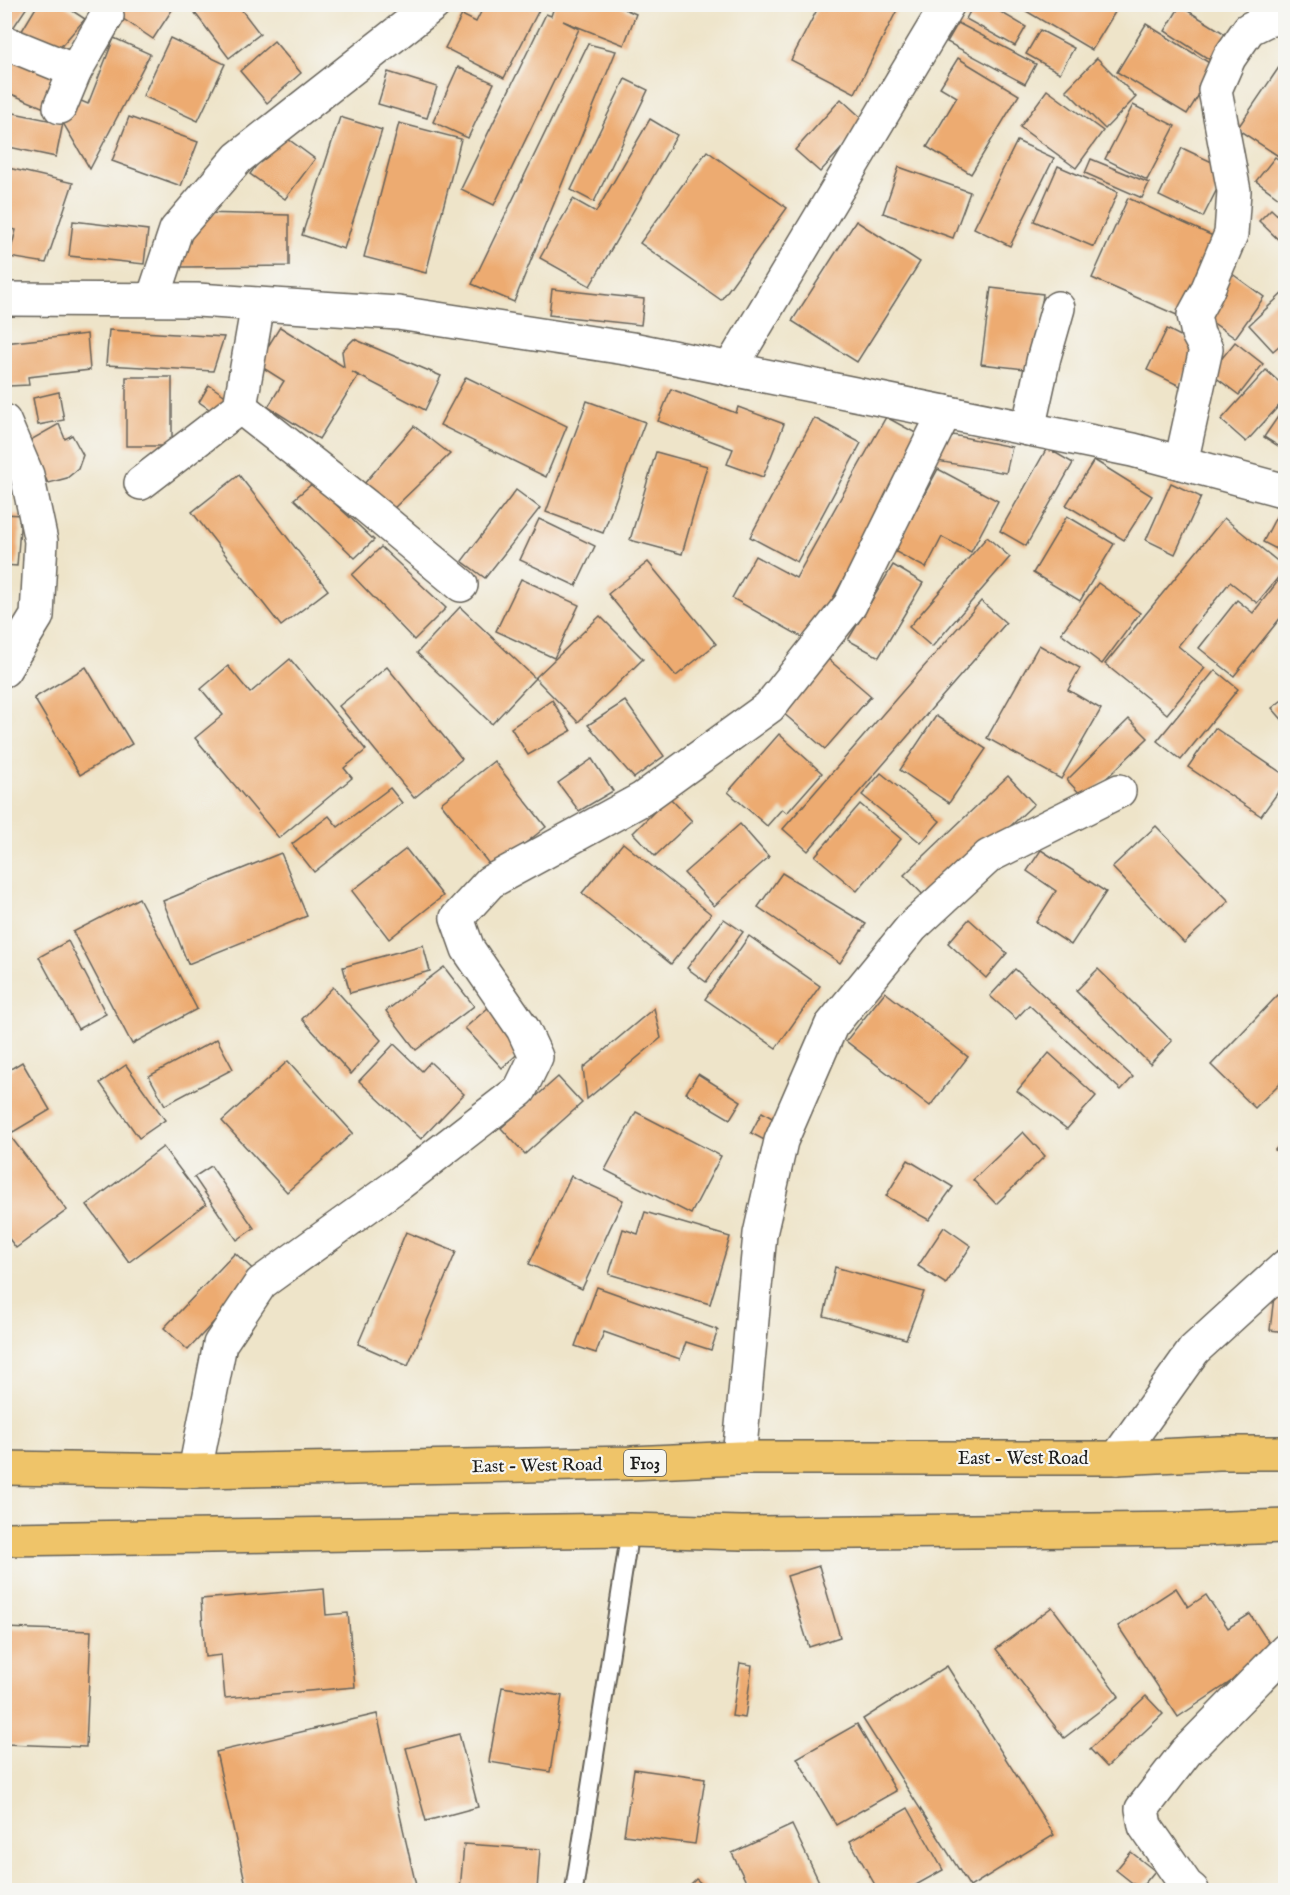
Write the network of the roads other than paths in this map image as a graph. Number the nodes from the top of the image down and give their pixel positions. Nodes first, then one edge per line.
1 (434, 4) edge
2 (948, 4) edge
3 (107, 16) dead end
4 (1286, 17) edge
5 (4, 42) edge
6 (75, 71) junction
7 (60, 107) dead end
8 (4, 299) edge
9 (153, 299) junction
10 (258, 304) junction
11 (1059, 308) dead end
12 (730, 369) junction
13 (240, 407) junction
14 (945, 412) junction
15 (4, 421) edge
16 (1028, 429) junction
17 (1181, 463) junction
18 (141, 483) dead end
19 (1286, 491) edge
20 (461, 585) dead end
21 (4, 670) edge
22 (1119, 791) dead end
23 (1286, 1266) edge
24 (1286, 1453) edge
25 (739, 1458) junction
26 (1118, 1458) junction
27 (4, 1468) edge
28 (195, 1470) junction
29 (1286, 1526) edge
30 (630, 1530) junction
31 (4, 1539) edge
32 (1286, 1650) edge
33 (574, 1890) edge
34 (1192, 1890) edge

1 - 9 street
2 - 12 street
3 - 6 street
4 - 17 street
5 - 6 street
6 - 7 street
8 - 9 street
9 - 10 street
10 - 12 street
10 - 13 street
11 - 16 street
12 - 14 street
13 - 18 street
13 - 20 street
14 - 16 street
14 - 28 street
15 - 21 street
16 - 17 street
17 - 19 street
22 - 25 street
23 - 26 street
24 - 26 main road, East - West Road / F103
25 - 26 main road, East - West Road / F103
25 - 28 main road, East - West Road / F103
27 - 28 main road, East - West Road / F103
29 - 30 main road
30 - 31 main road
30 - 33 lane
32 - 34 street

